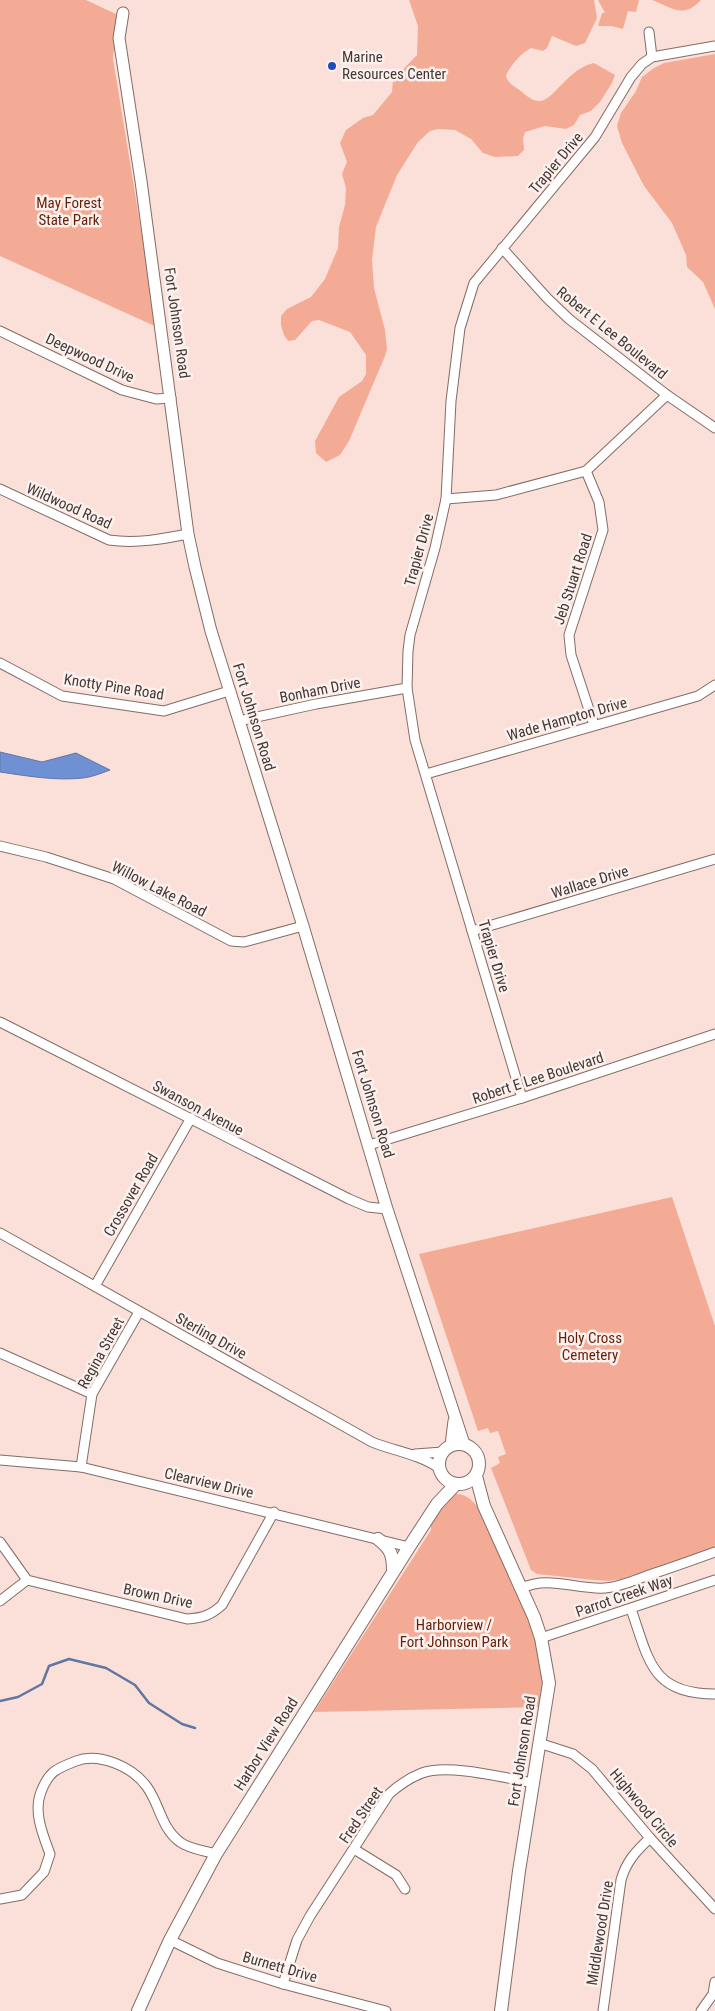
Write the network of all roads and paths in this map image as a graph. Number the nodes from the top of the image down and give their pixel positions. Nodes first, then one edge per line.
1 (123, 13) dead end
2 (649, 32) dead end
3 (715, 46) edge
4 (652, 58) junction
5 (502, 248) junction
6 (0, 331) edge
7 (667, 394) junction
8 (171, 398) junction
9 (715, 428) edge
10 (586, 471) junction
11 (0, 489) edge
12 (446, 499) junction
13 (188, 534) junction
14 (0, 663) edge
15 (715, 685) edge
16 (406, 688) junction
17 (229, 691) junction
18 (238, 721) junction
19 (594, 725) junction
20 (426, 774) junction
21 (0, 846) edge
22 (715, 858) edge
23 (304, 926) junction
24 (472, 931) junction
25 (0, 1022) edge
26 (715, 1034) edge
27 (522, 1098) junction
28 (191, 1118) junction
29 (369, 1145) junction
30 (387, 1209) junction
31 (0, 1233) edge
32 (95, 1286) junction
33 (139, 1312) junction
34 (0, 1353) edge
35 (92, 1394) junction
36 (453, 1409) junction
37 (464, 1444) junction
38 (447, 1448) junction
39 (412, 1454) junction
40 (0, 1460) edge
41 (81, 1467) junction
42 (440, 1471) junction
43 (476, 1476) junction
44 (459, 1484) junction
45 (437, 1504) junction
46 (484, 1506) junction
47 (274, 1512) junction
48 (378, 1539) junction
49 (0, 1542) edge
50 (409, 1547) junction
51 (715, 1552) edge
52 (393, 1572) junction
53 (27, 1580) junction
54 (715, 1580) edge
55 (522, 1588) junction
56 (0, 1601) edge
57 (631, 1609) junction
58 (541, 1638) junction
59 (715, 1694) edge
60 (539, 1743) junction
61 (533, 1784) junction
62 (650, 1838) junction
63 (354, 1849) junction
64 (216, 1854) junction
65 (405, 1889) dead end
66 (0, 1899) edge
67 (715, 1907) edge
68 (170, 1940) junction
69 (715, 1982) edge
70 (283, 1984) junction
71 (138, 2011) edge
72 (386, 2011) edge
73 (501, 2011) edge
74 (603, 2011) edge
75 (701, 2011) edge

1 - 8 street, Fort Johnson Road
2 - 4 street
3 - 4 street
4 - 5 street, Trapier Drive
5 - 7 street, Robert E Lee Boulevard
5 - 12 street, Trapier Drive
6 - 8 street, Deepwood Drive
7 - 9 street, Robert E Lee Boulevard
7 - 10 street
8 - 13 street, Fort Johnson Road
10 - 12 street
10 - 19 street, Jeb Stuart Road
11 - 13 street, Wildwood Road
12 - 16 street, Trapier Drive
13 - 17 street, Fort Johnson Road
14 - 17 street, Knotty Pine Road
15 - 19 street, Wade Hampton Drive
16 - 18 street, Bonham Drive
16 - 20 street, Trapier Drive
17 - 18 street, Fort Johnson Road
18 - 23 street, Fort Johnson Road
19 - 20 street, Wade Hampton Drive
20 - 24 street, Trapier Drive
21 - 23 street, Willow Lake Road
22 - 24 street, Wallace Drive
23 - 29 street, Fort Johnson Road
24 - 27 street, Trapier Drive
25 - 28 street, Swanson Avenue
26 - 27 street, Robert E Lee Boulevard
27 - 29 street, Robert E Lee Boulevard
28 - 30 street, Swanson Avenue
28 - 32 street, Crossover Road
29 - 30 street, Fort Johnson Road
30 - 36 street, Fort Johnson Road
31 - 32 street, Sterling Drive
32 - 33 street, Sterling Drive
33 - 35 street, Regina Street
33 - 39 street, Sterling Drive
34 - 35 street
35 - 41 street, Regina Street
36 - 37 street, Fort Johnson Road
36 - 38 street, Fort Johnson Road
37 - 38 main road
37 - 43 main road
38 - 39 street, Sterling Drive
38 - 42 main road
39 - 42 street, Sterling Drive
40 - 41 street, Clearview Drive
41 - 47 street, Clearview Drive
42 - 44 main road
42 - 45 main road, Harbor View Road
43 - 44 main road
43 - 46 main road, Fort Johnson Road
44 - 45 main road, Harbor View Road
44 - 46 main road, Fort Johnson Road
45 - 50 main road, Harbor View Road
46 - 55 main road, Fort Johnson Road
47 - 48 street, Clearview Drive
47 - 53 street, Brown Drive
48 - 50 street, Clearview Drive
48 - 52 main road
49 - 53 street
50 - 52 main road, Harbor View Road
51 - 55 street
52 - 64 main road, Harbor View Road
53 - 56 street
54 - 57 street, Parrot Creek Way
55 - 58 main road, Fort Johnson Road
57 - 58 street, Parrot Creek Way
57 - 59 street
58 - 60 main road, Fort Johnson Road
60 - 61 main road, Fort Johnson Road
60 - 62 street, Highwood Circle
61 - 63 street, Fred Street
61 - 73 main road, Fort Johnson Road
62 - 67 street, Highwood Circle
62 - 74 street, Middlewood Drive
63 - 65 street
63 - 70 street, Fred Street
64 - 66 street
64 - 68 main road, Harbor View Road
68 - 70 street, Burnett Drive
68 - 71 main road, Harbor View Road
69 - 75 street
70 - 72 street, Burnett Drive

